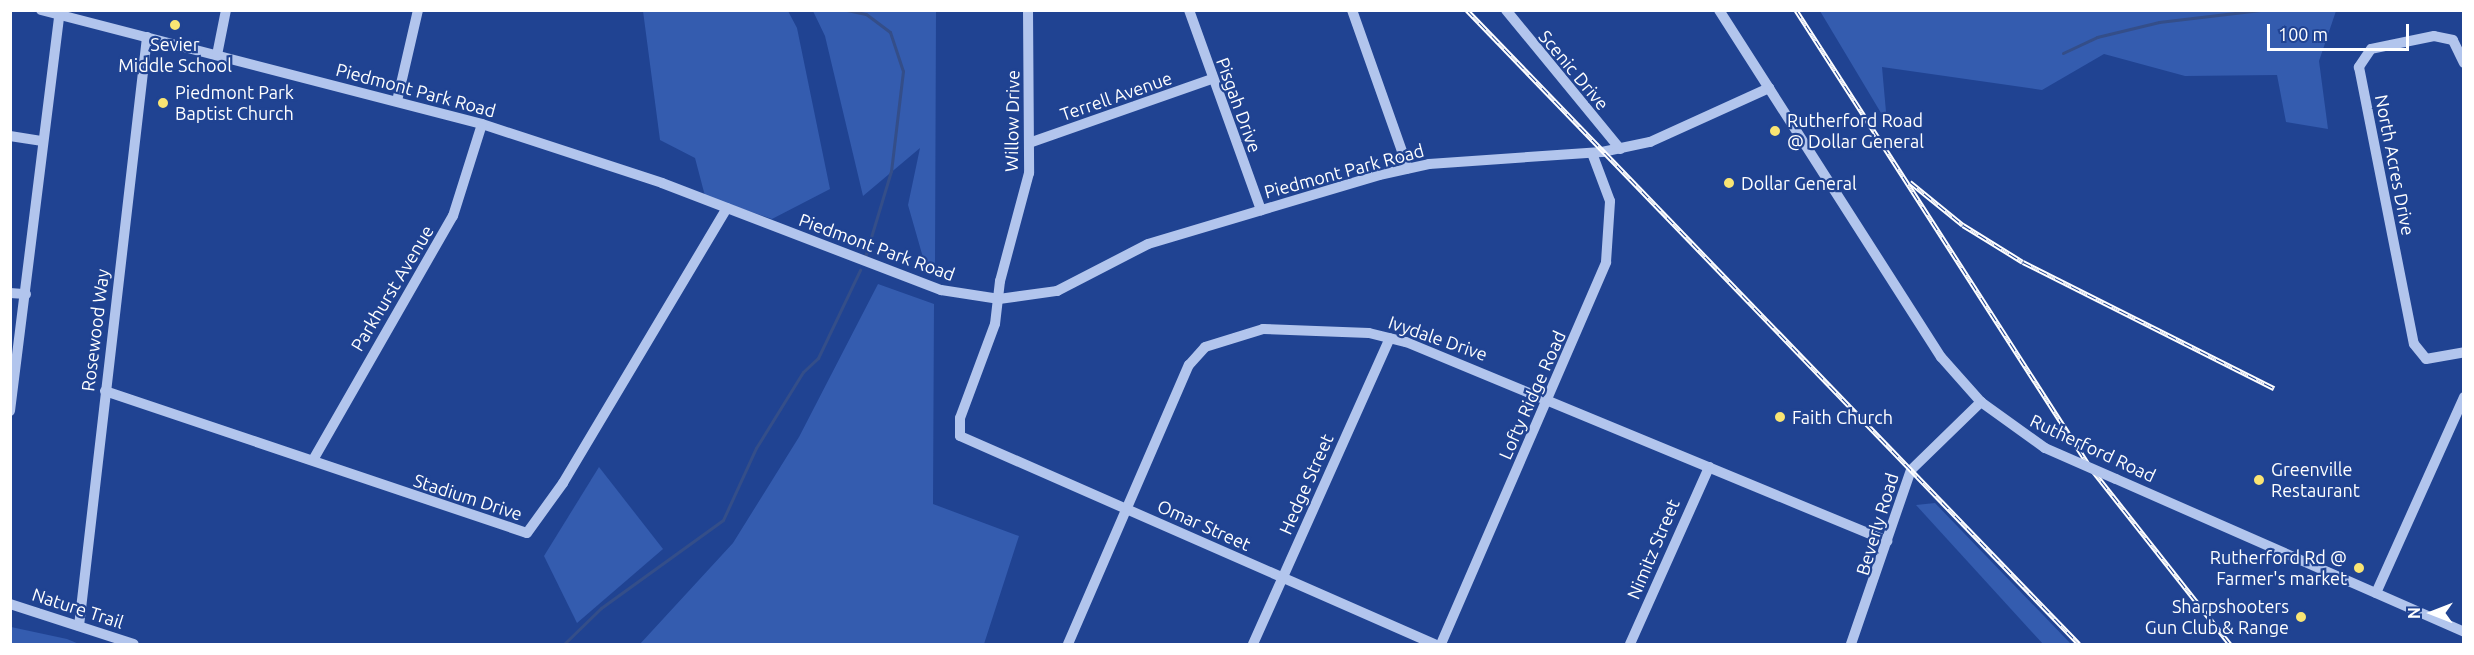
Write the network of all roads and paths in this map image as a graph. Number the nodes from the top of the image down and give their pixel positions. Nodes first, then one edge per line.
1 (41, 10) edge
2 (226, 10) edge
3 (418, 10) edge
4 (1028, 10) edge
5 (1189, 10) edge
6 (1352, 10) edge
7 (1506, 10) edge
8 (1719, 10) edge
9 (59, 15) junction
10 (147, 37) junction
11 (217, 55) junction
12 (2463, 63) edge
13 (1212, 79) junction
14 (1769, 88) junction
15 (397, 102) junction
16 (482, 124) junction
17 (10, 136) edge
18 (43, 141) junction
19 (1029, 143) junction
20 (1620, 148) junction
21 (1592, 153) junction
22 (1408, 168) junction
23 (726, 208) junction
24 (1261, 210) junction
25 (10, 293) edge
26 (26, 294) junction
27 (999, 299) junction
28 (1390, 338) junction
29 (2463, 352) edge
30 (105, 391) junction
31 (1548, 398) junction
32 (2463, 398) edge
33 (1981, 402) junction
34 (10, 411) edge
35 (960, 436) joint
36 (313, 460) junction
37 (1709, 467) junction
38 (1127, 509) junction
39 (1887, 541) junction
40 (1282, 578) junction
41 (2376, 593) junction
42 (10, 604) edge
43 (79, 626) junction
44 (2463, 632) edge
45 (135, 645) edge
46 (1068, 645) edge
47 (1253, 645) edge
48 (1434, 645) edge
49 (1441, 645) edge
50 (1630, 645) edge
51 (1851, 645) edge

1 - 9 street, Piedmont Park Road
2 - 11 street
3 - 15 street
4 - 19 street, Willow Drive
5 - 13 street, Pisgah Drive
6 - 22 street
7 - 20 street, Scenic Drive
8 - 14 street, Rutherford Road
9 - 10 street, Piedmont Park Road
9 - 18 street
10 - 11 street, Piedmont Park Road
10 - 30 street, Rosewood Way
11 - 15 street, Piedmont Park Road
12 - 29 street, North Acres Drive
13 - 19 street, Terrell Avenue
13 - 24 street, Pisgah Drive
14 - 20 street, Piedmont Park Road
14 - 33 street, Rutherford Road
15 - 16 street, Piedmont Park Road
16 - 23 street, Piedmont Park Road
16 - 36 street, Parkhurst Avenue
17 - 18 street
18 - 26 street
19 - 27 street, Willow Drive
20 - 21 street, Piedmont Park Road
21 - 22 street, Piedmont Park Road
21 - 31 street, Lofty Ridge Road
22 - 24 street, Piedmont Park Road
23 - 27 street, Piedmont Park Road
23 - 36 street, Stadium Drive
24 - 27 street, Piedmont Park Road
25 - 26 street
26 - 34 street
27 - 35 street, Willow Drive
28 - 31 street, Ivydale Drive
28 - 38 street, Ivydale Drive
28 - 40 street, Hedge Street
30 - 36 street, Stadium Drive
30 - 43 street, Rosewood Way
31 - 37 street, Ivydale Drive
31 - 49 street, Lofty Ridge Road
32 - 41 street
33 - 39 street, Beverly Road
33 - 41 street, Rutherford Road, bridge
35 - 38 street, Omar Street
37 - 39 street, Ivydale Drive
37 - 50 street, Nimitz Street
38 - 40 street, Omar Street
38 - 46 street, Ivydale Drive
39 - 51 street, Beverly Road
40 - 47 street, Hedge Street
40 - 48 street, Omar Street
41 - 44 street, Rutherford Road
42 - 43 street, Nature Trail
43 - 45 street, Nature Trail

